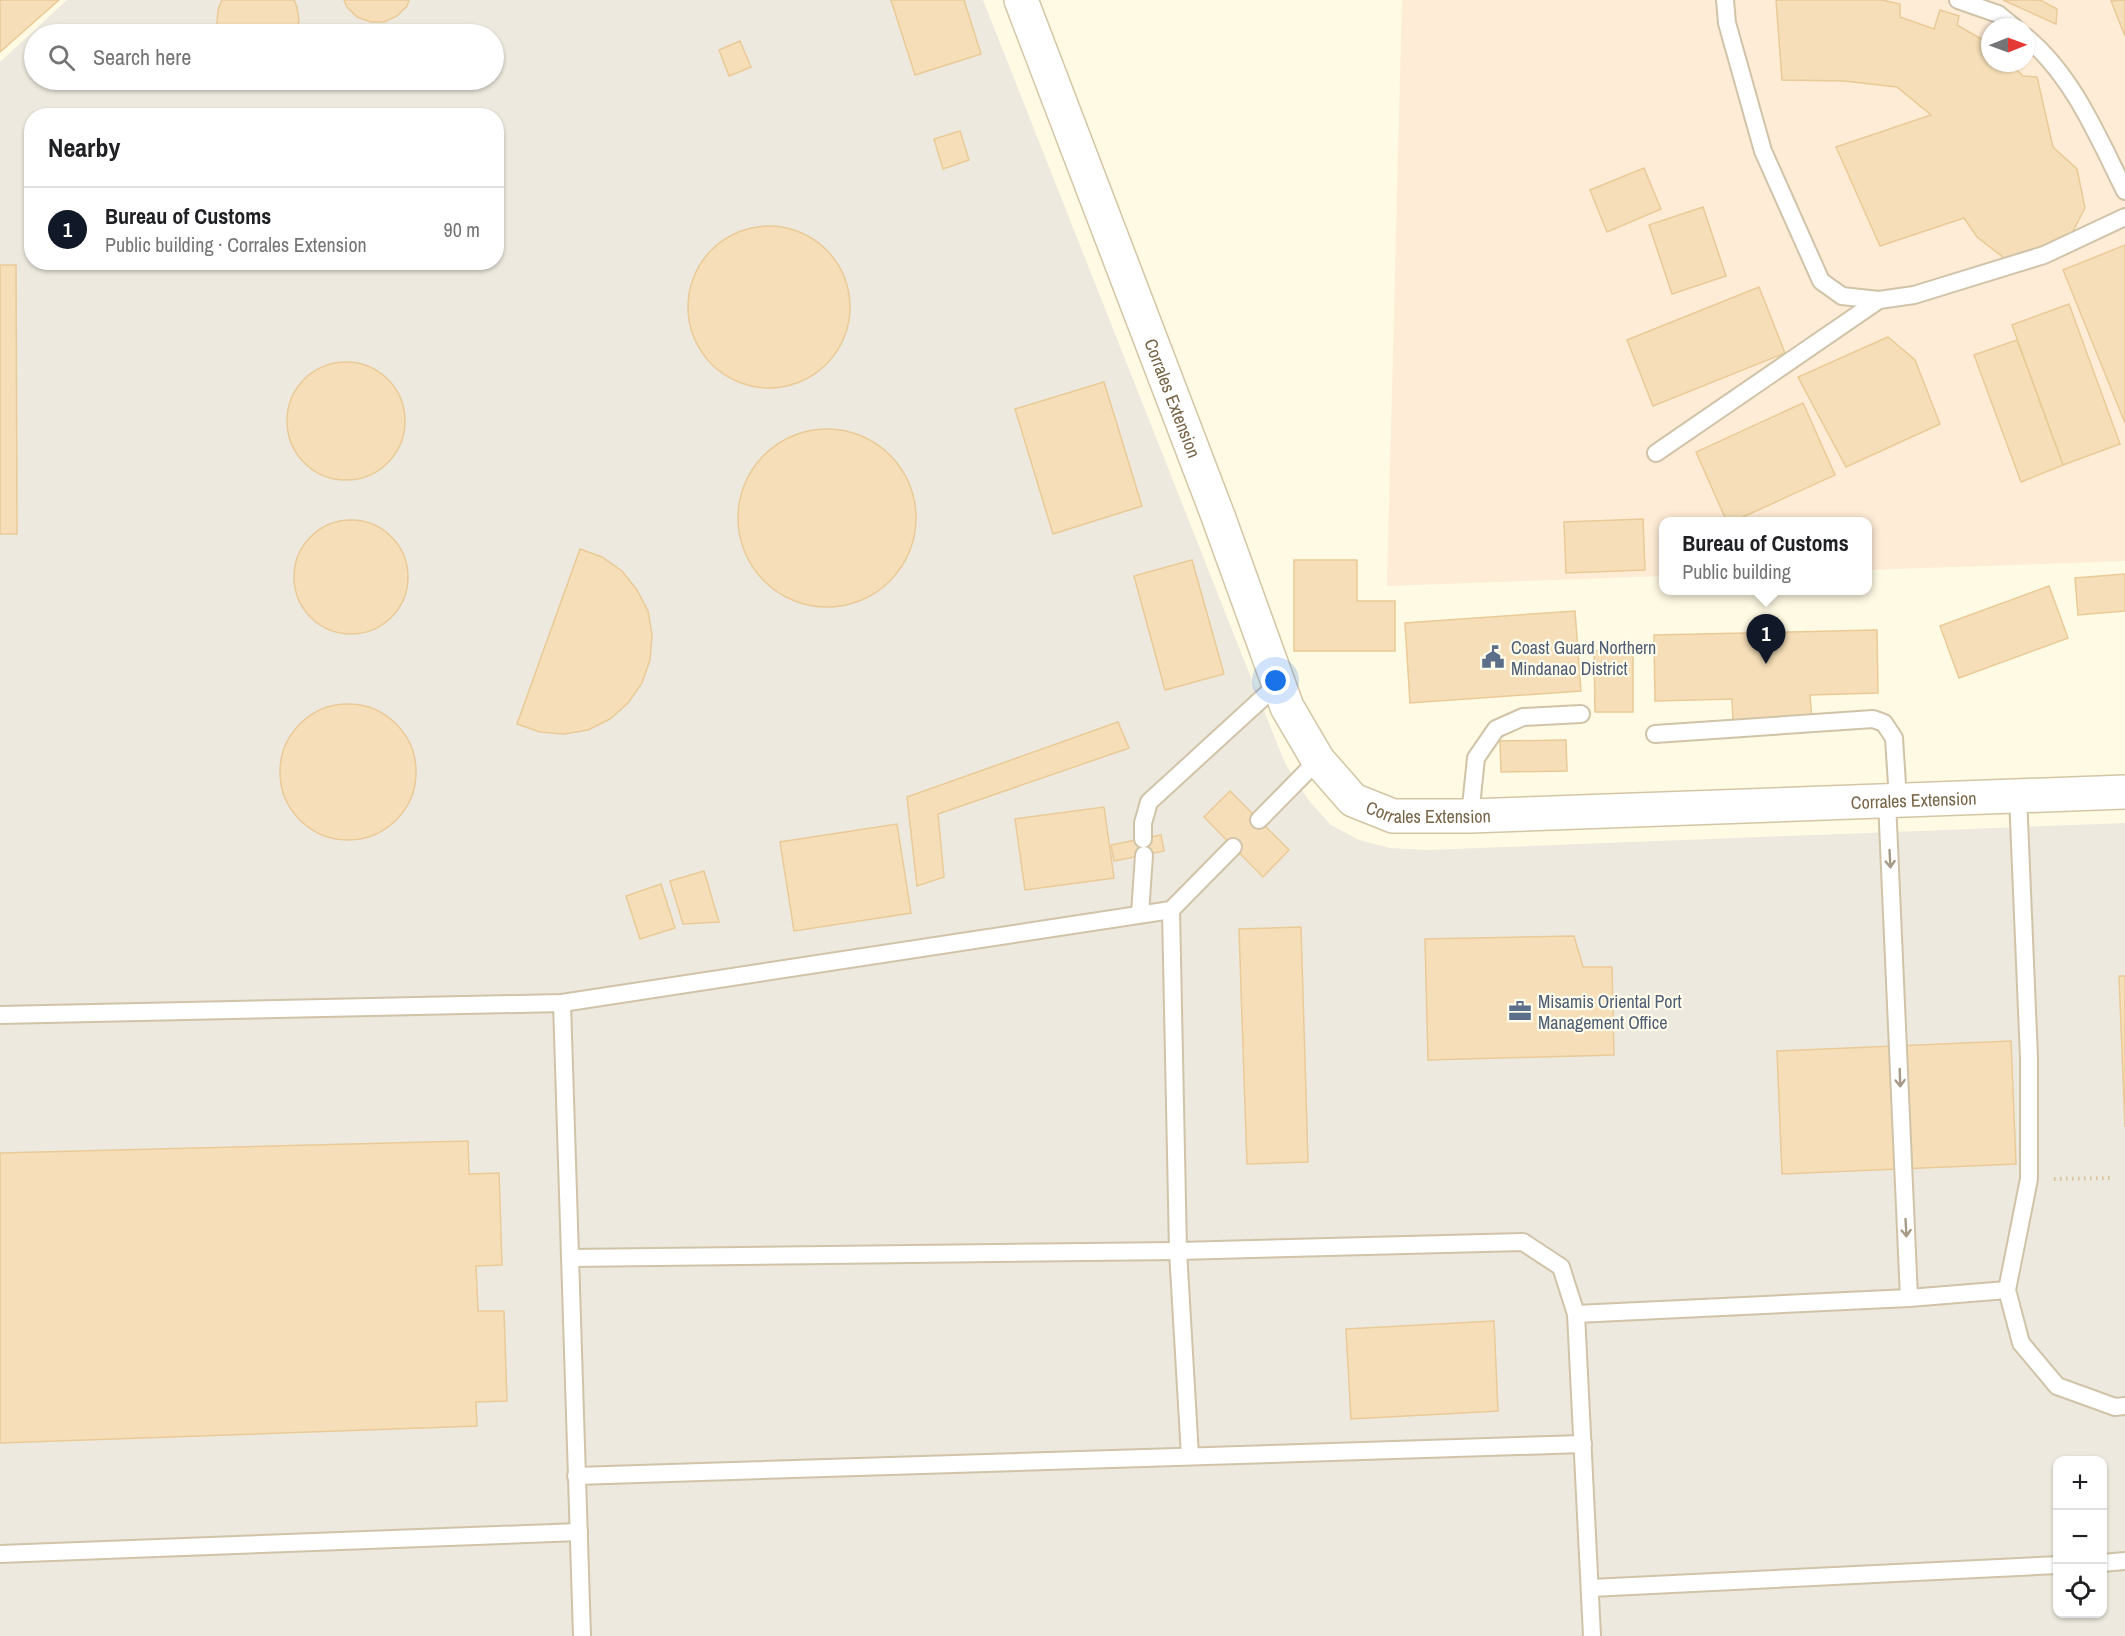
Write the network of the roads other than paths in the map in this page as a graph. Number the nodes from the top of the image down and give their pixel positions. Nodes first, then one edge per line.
1 (1021, 0) edge
2 (1725, 0) edge
3 (1958, 0) edge
4 (2003, 18) edge
5 (2035, 44) edge
6 (2125, 190) edge
7 (2125, 217) edge
8 (1879, 300) junction
9 (1656, 453) dead end
10 (1279, 683) junction
11 (1581, 714) dead end
12 (1655, 734) dead end
13 (1318, 760) junction
14 (2125, 792) edge
15 (2018, 796) junction
16 (1893, 800) junction
17 (1470, 816) junction
18 (1259, 820) dead end
19 (1233, 847) dead end
20 (1171, 910) junction
21 (1140, 914) junction
22 (562, 1003) junction
23 (0, 1015) edge
24 (1178, 1251) junction
25 (570, 1258) junction
26 (2007, 1290) junction
27 (1909, 1298) junction
28 (1576, 1314) junction
29 (2125, 1406) edge
30 (1583, 1444) junction
31 (1190, 1456) junction
32 (576, 1476) junction
33 (579, 1532) junction
34 (0, 1554) edge
35 (2125, 1562) edge
36 (2107, 1563) edge
37 (2053, 1565) edge
38 (1591, 1588) junction
39 (582, 1636) edge
40 (1592, 1636) edge

1 - 10 main road, Corrales Extension
2 - 8 lane
3 - 4 lane
5 - 6 lane
7 - 8 lane
8 - 9 lane
10 - 13 main road, Corrales Extension
10 - 21 lane
11 - 17 lane
12 - 16 lane
13 - 17 main road, Corrales Extension
13 - 18 lane
14 - 15 main road, Corrales Extension
15 - 16 main road, Corrales Extension
15 - 26 lane
16 - 17 main road, Corrales Extension
16 -> 27 lane
19 - 20 lane
20 - 21 lane
20 - 24 lane
21 - 22 lane
22 - 23 lane
22 - 25 lane
24 - 25 lane
24 - 28 lane
24 - 31 lane
25 - 32 lane
26 - 27 lane
26 - 29 lane
27 - 28 lane
28 - 30 lane
30 - 31 lane
30 - 38 lane
31 - 32 lane
32 - 33 lane
33 - 34 lane
33 - 39 lane
35 - 36 lane
37 - 38 lane
38 - 40 lane

